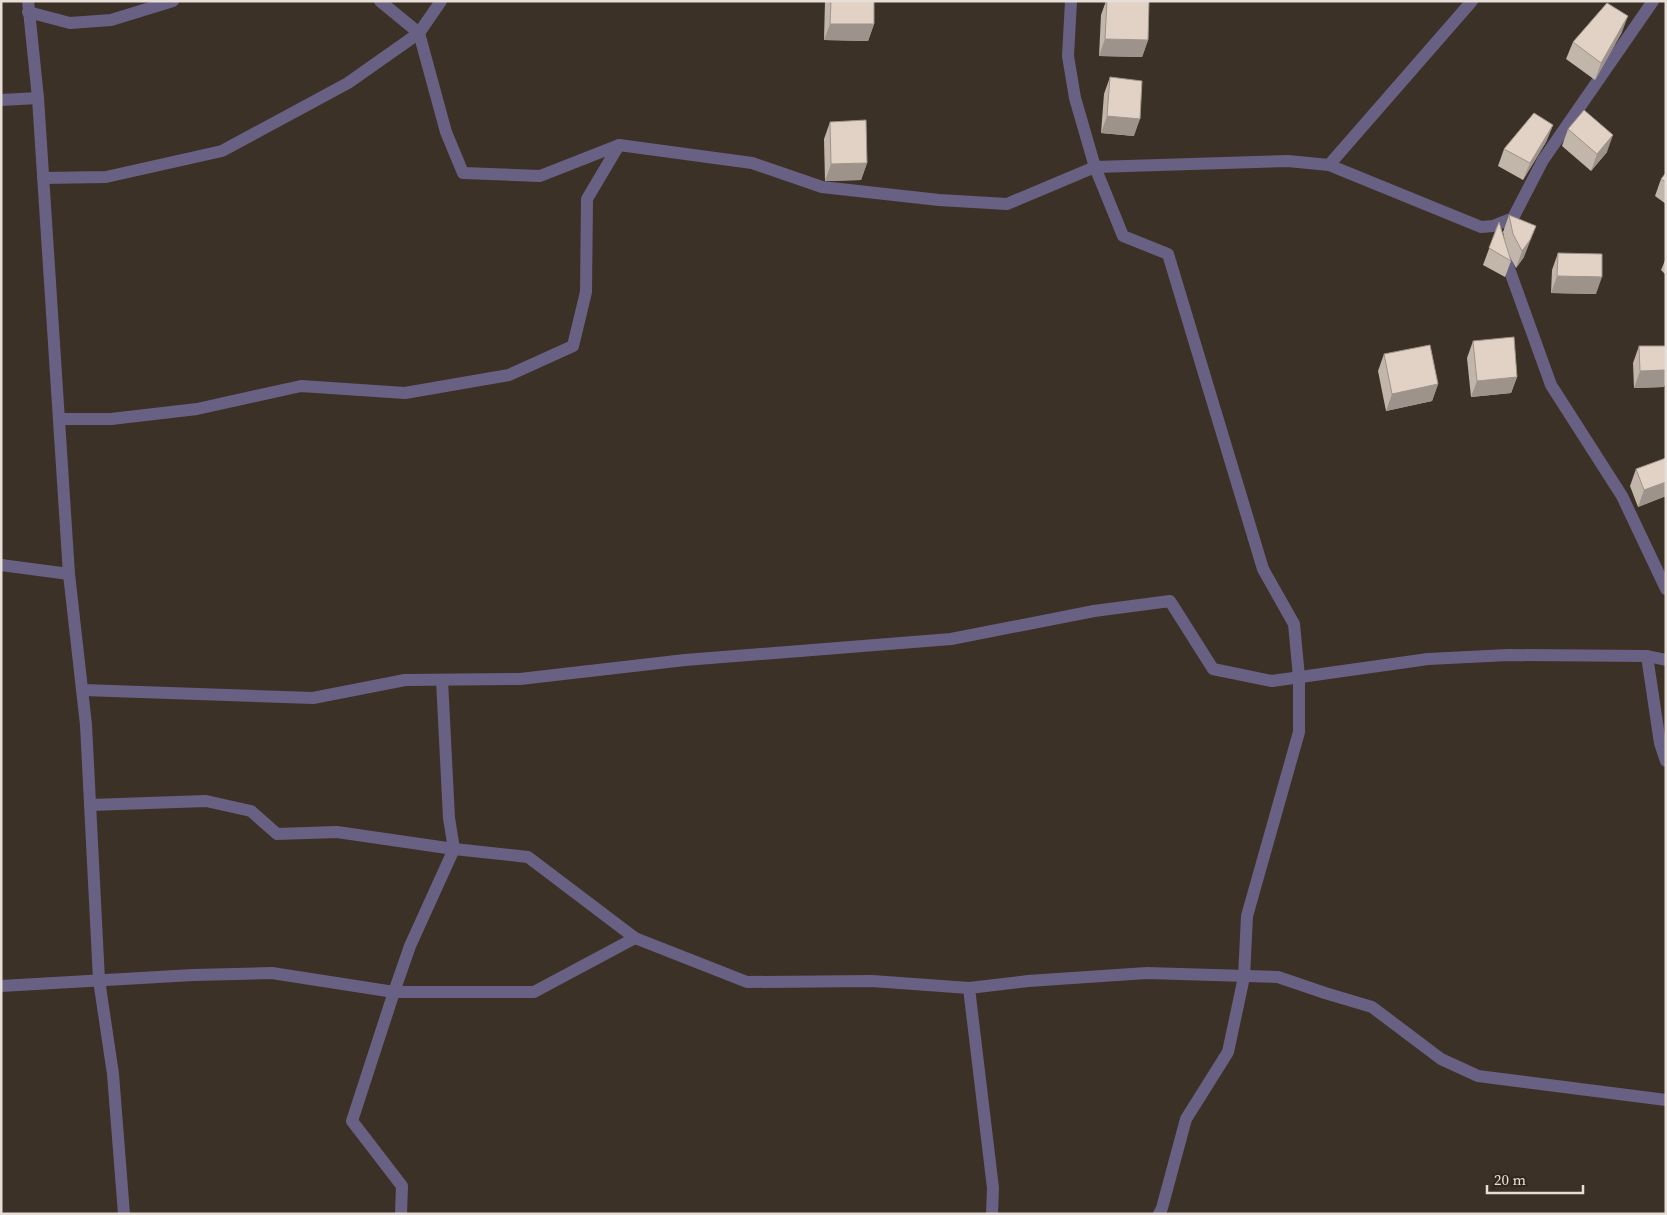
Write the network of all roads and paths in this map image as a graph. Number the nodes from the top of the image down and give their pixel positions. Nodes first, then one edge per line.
1 (173, 1) edge
2 (380, 1) edge
3 (440, 1) edge
4 (1071, 1) edge
5 (1472, 1) edge
6 (1654, 1) edge
7 (28, 7) edge
8 (419, 33) junction
9 (38, 98) junction
10 (1, 100) edge
11 (619, 145) junction
12 (1329, 165) junction
13 (1095, 167) junction
14 (43, 178) junction
15 (1497, 236) junction
16 (59, 420) junction
17 (1, 565) edge
18 (69, 574) junction
19 (1666, 589) edge
20 (1647, 656) junction
21 (1666, 660) edge
22 (1300, 677) junction
23 (442, 680) junction
24 (82, 690) junction
25 (1666, 761) edge
26 (90, 806) junction
27 (454, 848) junction
28 (635, 938) junction
29 (1244, 977) junction
30 (99, 980) junction
31 (1, 986) edge
32 (969, 988) junction
33 (394, 992) junction
34 (1666, 1100) edge
35 (124, 1214) edge
36 (401, 1214) edge
37 (992, 1214) edge
38 (1159, 1214) edge

1 - 7 street
2 - 8 street
3 - 8 street
4 - 13 street
5 - 12 street
6 - 15 street
7 - 9 street
8 - 11 street
8 - 14 street
9 - 10 street
9 - 14 street
11 - 13 street
11 - 16 street
12 - 13 street
12 - 15 street
13 - 22 street
14 - 16 street
15 - 19 street
16 - 18 street
17 - 18 street
18 - 24 street
20 - 21 street
20 - 22 street
20 - 25 street
22 - 23 street
22 - 29 street
23 - 24 street
23 - 27 street
24 - 26 street
26 - 27 street
26 - 30 street
27 - 28 street
27 - 33 street
28 - 32 street
28 - 33 street
29 - 32 street
29 - 34 street
29 - 38 street
30 - 31 street
30 - 33 street
30 - 35 street
32 - 37 street
33 - 36 street

